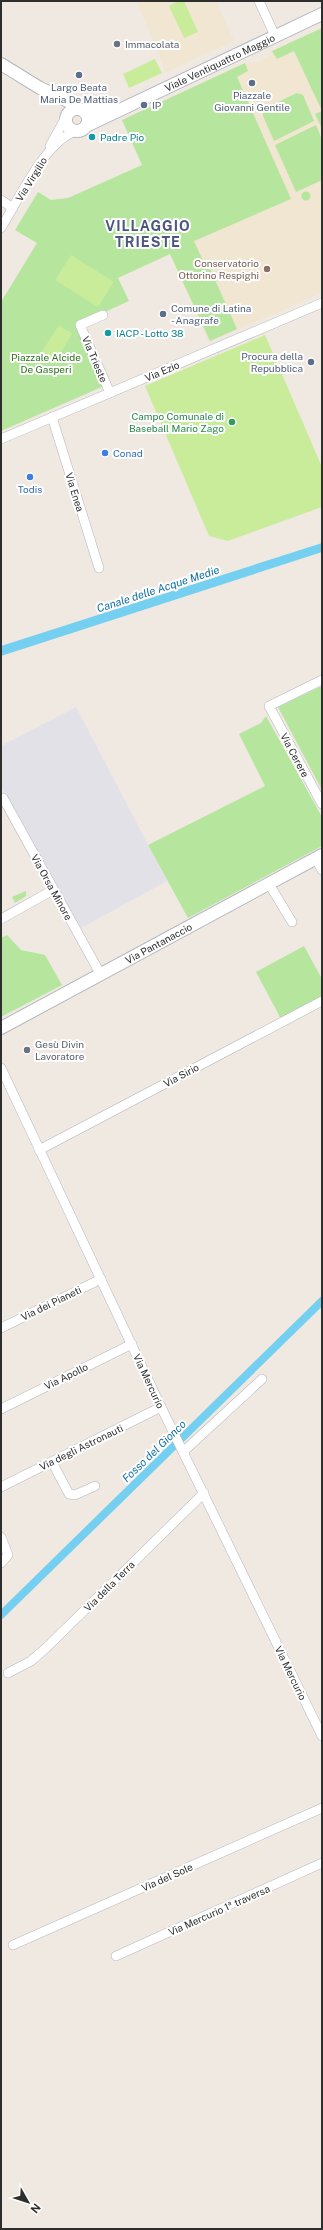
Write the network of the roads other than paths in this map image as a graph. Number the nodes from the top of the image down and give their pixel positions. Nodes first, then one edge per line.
1 (259, 1) edge
2 (322, 14) edge
3 (275, 36) junction
4 (1, 64) edge
5 (40, 88) junction
6 (80, 109) junction
7 (118, 110) junction
8 (65, 119) junction
9 (81, 129) junction
10 (48, 151) junction
11 (1, 200) edge
12 (13, 208) junction
13 (1, 228) edge
14 (322, 303) edge
15 (102, 315) dead end
16 (110, 393) junction
17 (52, 417) junction
18 (1, 438) edge
19 (99, 568) dead end
20 (322, 680) edge
21 (3, 798) dead end
22 (322, 804) edge
23 (319, 857) edge
24 (322, 870) edge
25 (269, 884) junction
26 (53, 890) junction
27 (1, 919) edge
28 (292, 922) dead end
29 (101, 974) junction
30 (322, 1001) edge
31 (1, 1028) edge
32 (1, 1068) edge
33 (40, 1150) junction
34 (101, 1279) junction
35 (1, 1328) edge
36 (132, 1344) junction
37 (262, 1379) dead end
38 (161, 1408) junction
39 (1, 1409) edge
40 (183, 1449) junction
41 (52, 1462) junction
42 (95, 1486) dead end
43 (1, 1487) edge
44 (204, 1493) junction
45 (1, 1537) edge
46 (1, 1563) edge
47 (8, 1673) dead end
48 (322, 1736) edge
49 (322, 1808) edge
50 (322, 1863) edge
51 (13, 1945) dead end
52 (116, 1956) dead end

1 - 3 street
2 - 3 main road, Viale Ventiquattro Maggio
3 - 7 main road, Viale Ventiquattro Maggio
4 - 5 main road
5 - 6 main road
5 - 8 main road
6 - 7 main road
6 - 8 main road
6 - 9 main road
7 - 9 main road
8 - 9 main road
8 - 10 street
9 - 10 street
10 - 12 street, Via Virgilio
11 - 12 street
12 - 13 street, Via Virgilio
14 - 16 street, Via Ezio
15 - 16 street, Via Trieste
16 - 17 street, Via Ezio
17 - 18 street, Via Ezio
17 - 19 street, Via Enea
20 - 22 street, Via Cerere
21 - 26 street, Via Orsa Minore
23 - 24 street, Via Pantanaccio
23 - 25 main road, Via Pantanaccio
25 - 28 street
25 - 29 main road, Via Pantanaccio
26 - 27 street
26 - 29 street, Via Orsa Minore
29 - 31 main road, Via Pantanaccio
30 - 33 street, Via Sirio
32 - 33 street, Via Mercurio
33 - 34 street, Via Mercurio
34 - 35 street, Via dei Pianeti
34 - 36 street, Via Mercurio
36 - 38 street, Via Mercurio
36 - 39 street, Via Apollo
37 - 40 street
38 - 40 street, Via Mercurio
38 - 41 street, Via degli Astronauti
40 - 44 street, Via Mercurio
41 - 42 street
41 - 43 street, Via degli Astronauti
44 - 47 street, Via della Terra
44 - 48 street, Via Mercurio
45 - 46 street
49 - 51 street, Via del Sole
50 - 52 street, Via Mercurio 1ª traversa

